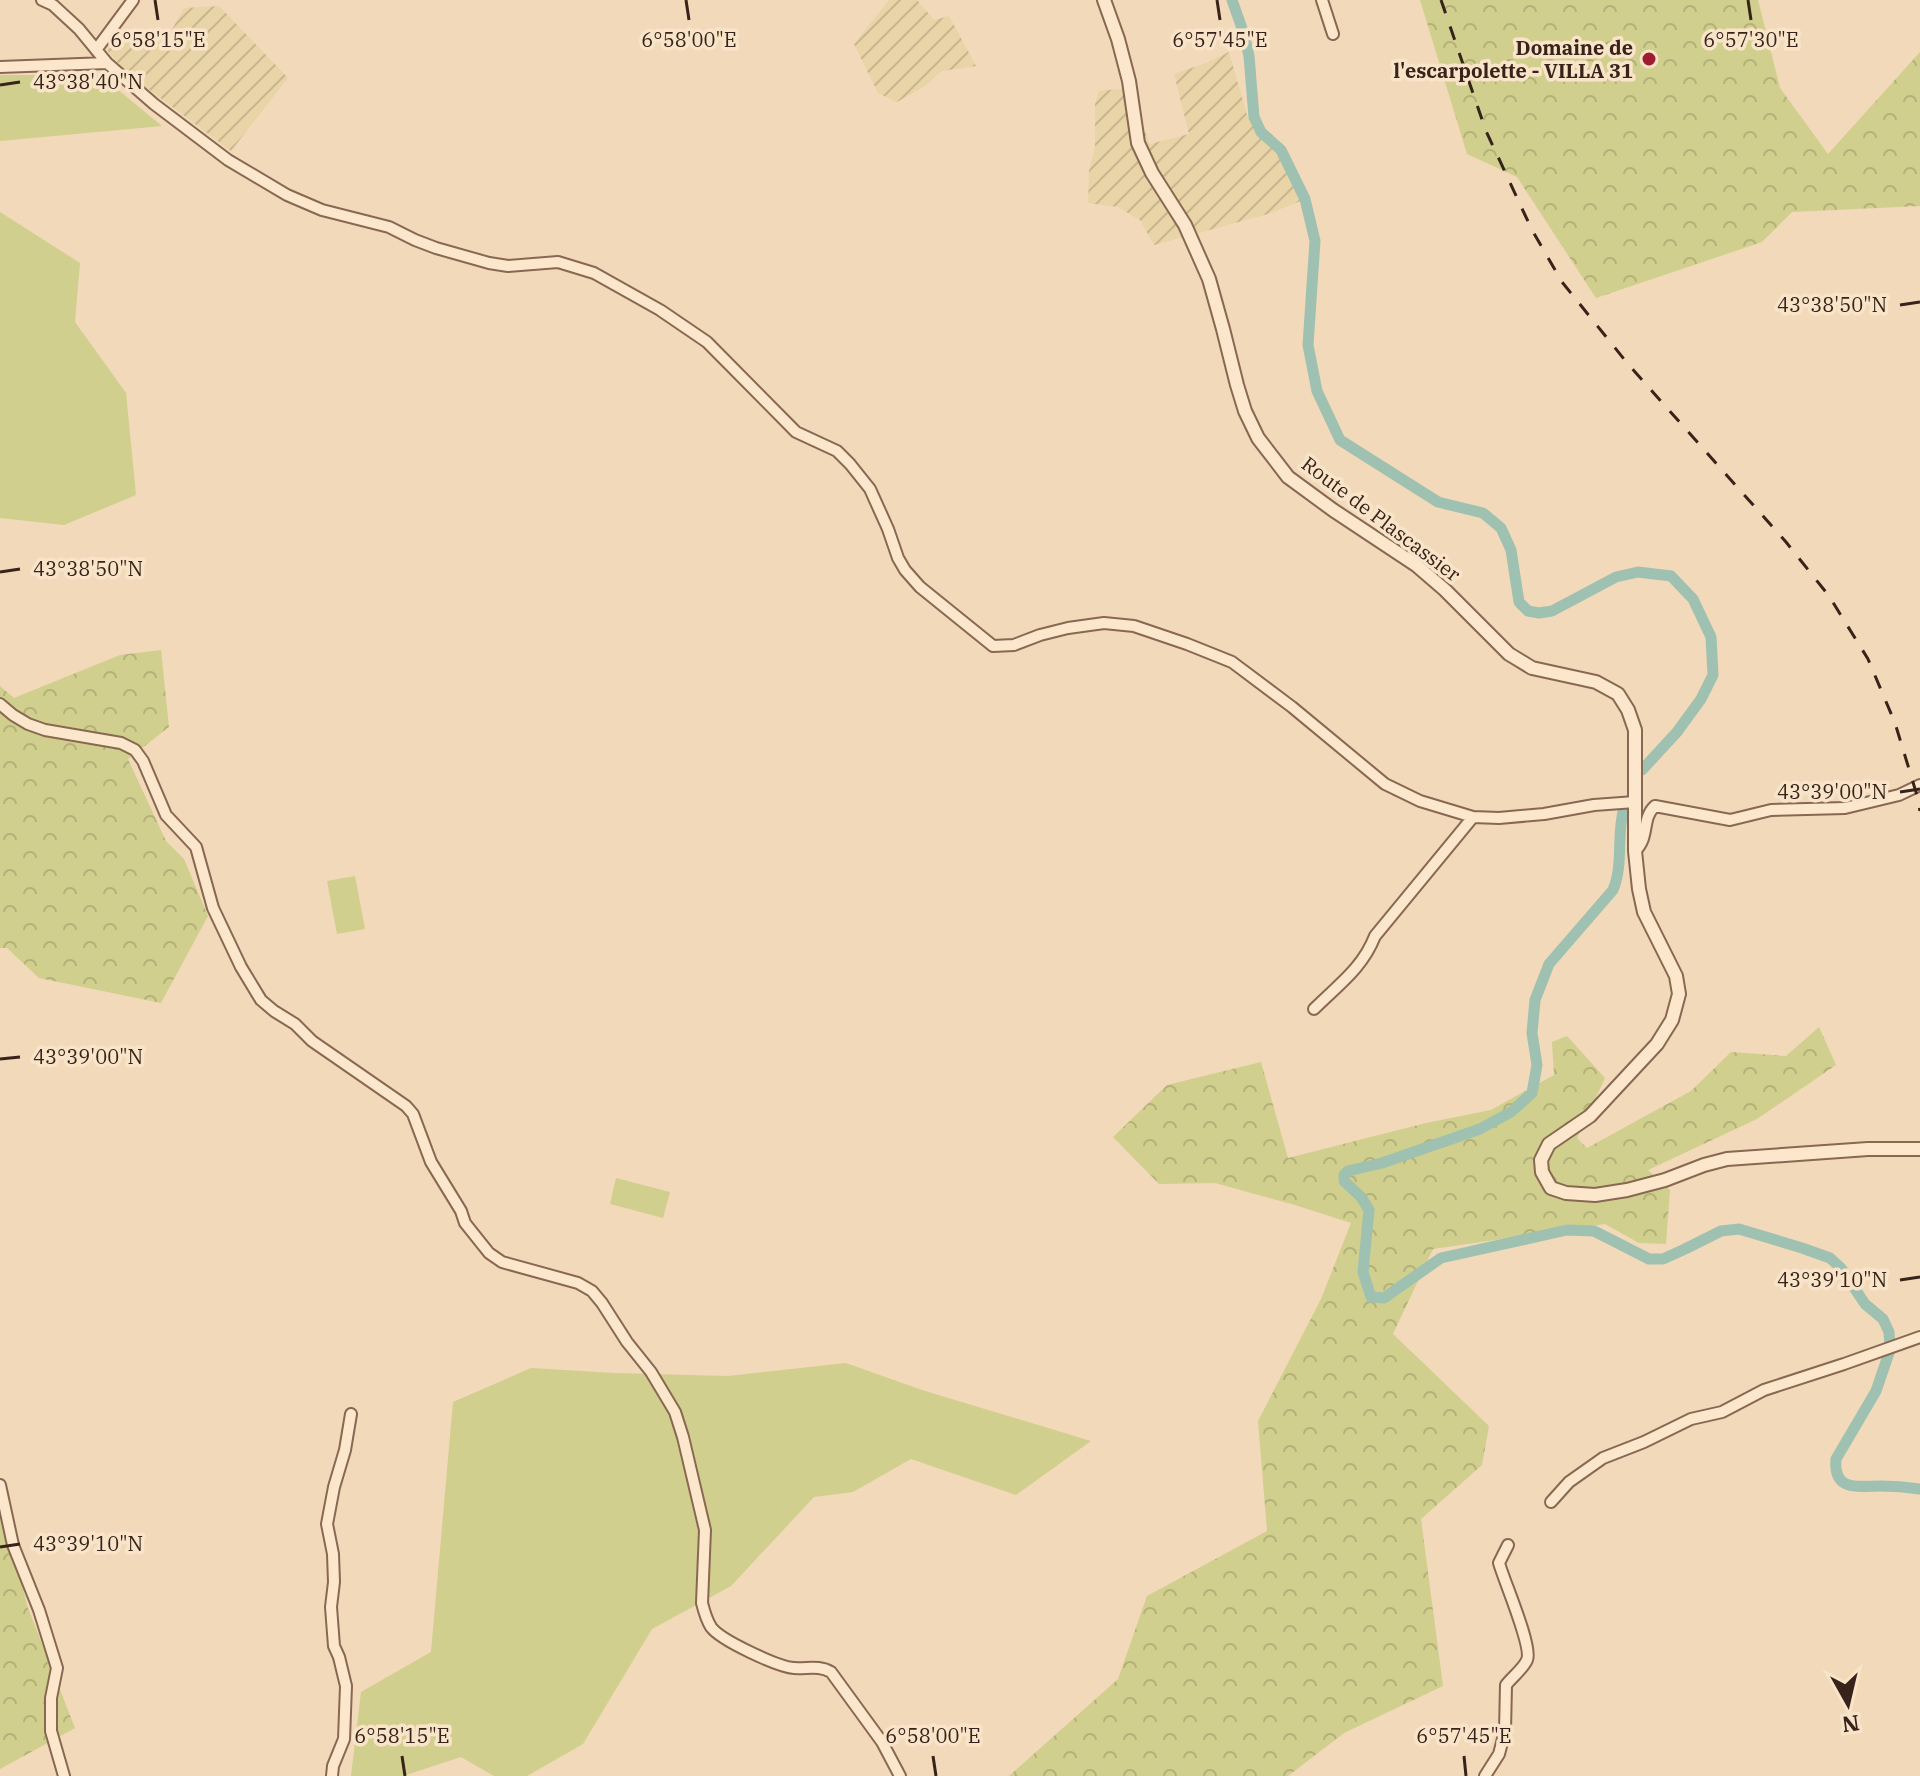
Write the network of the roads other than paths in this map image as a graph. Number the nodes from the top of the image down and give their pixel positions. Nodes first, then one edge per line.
1 (42, 0) edge
2 (133, 0) edge
3 (1104, 0) edge
4 (1322, 0) edge
5 (1333, 34) dead end
6 (96, 50) junction
7 (107, 63) junction
8 (0, 67) edge
9 (0, 704) edge
10 (1920, 785) edge
11 (1635, 802) junction
12 (1473, 817) junction
13 (1635, 851) junction
14 (1314, 1009) dead end
15 (1920, 1149) edge
16 (1920, 1337) edge
17 (351, 1414) dead end
18 (0, 1485) edge
19 (1551, 1502) dead end
20 (1508, 1545) dead end
21 (64, 1776) edge
22 (332, 1776) edge
23 (900, 1776) edge
24 (1485, 1776) edge

1 - 6 street
2 - 6 street
3 - 11 street, Route de Plascassier
4 - 5 street
6 - 7 street
7 - 8 street
7 - 12 street
9 - 23 street
10 - 13 street
11 - 12 street
11 - 13 street, Route de Plascassier
12 - 14 street
13 - 15 street, Route de Plascassier
16 - 19 street
17 - 22 street
18 - 21 street
20 - 24 street

